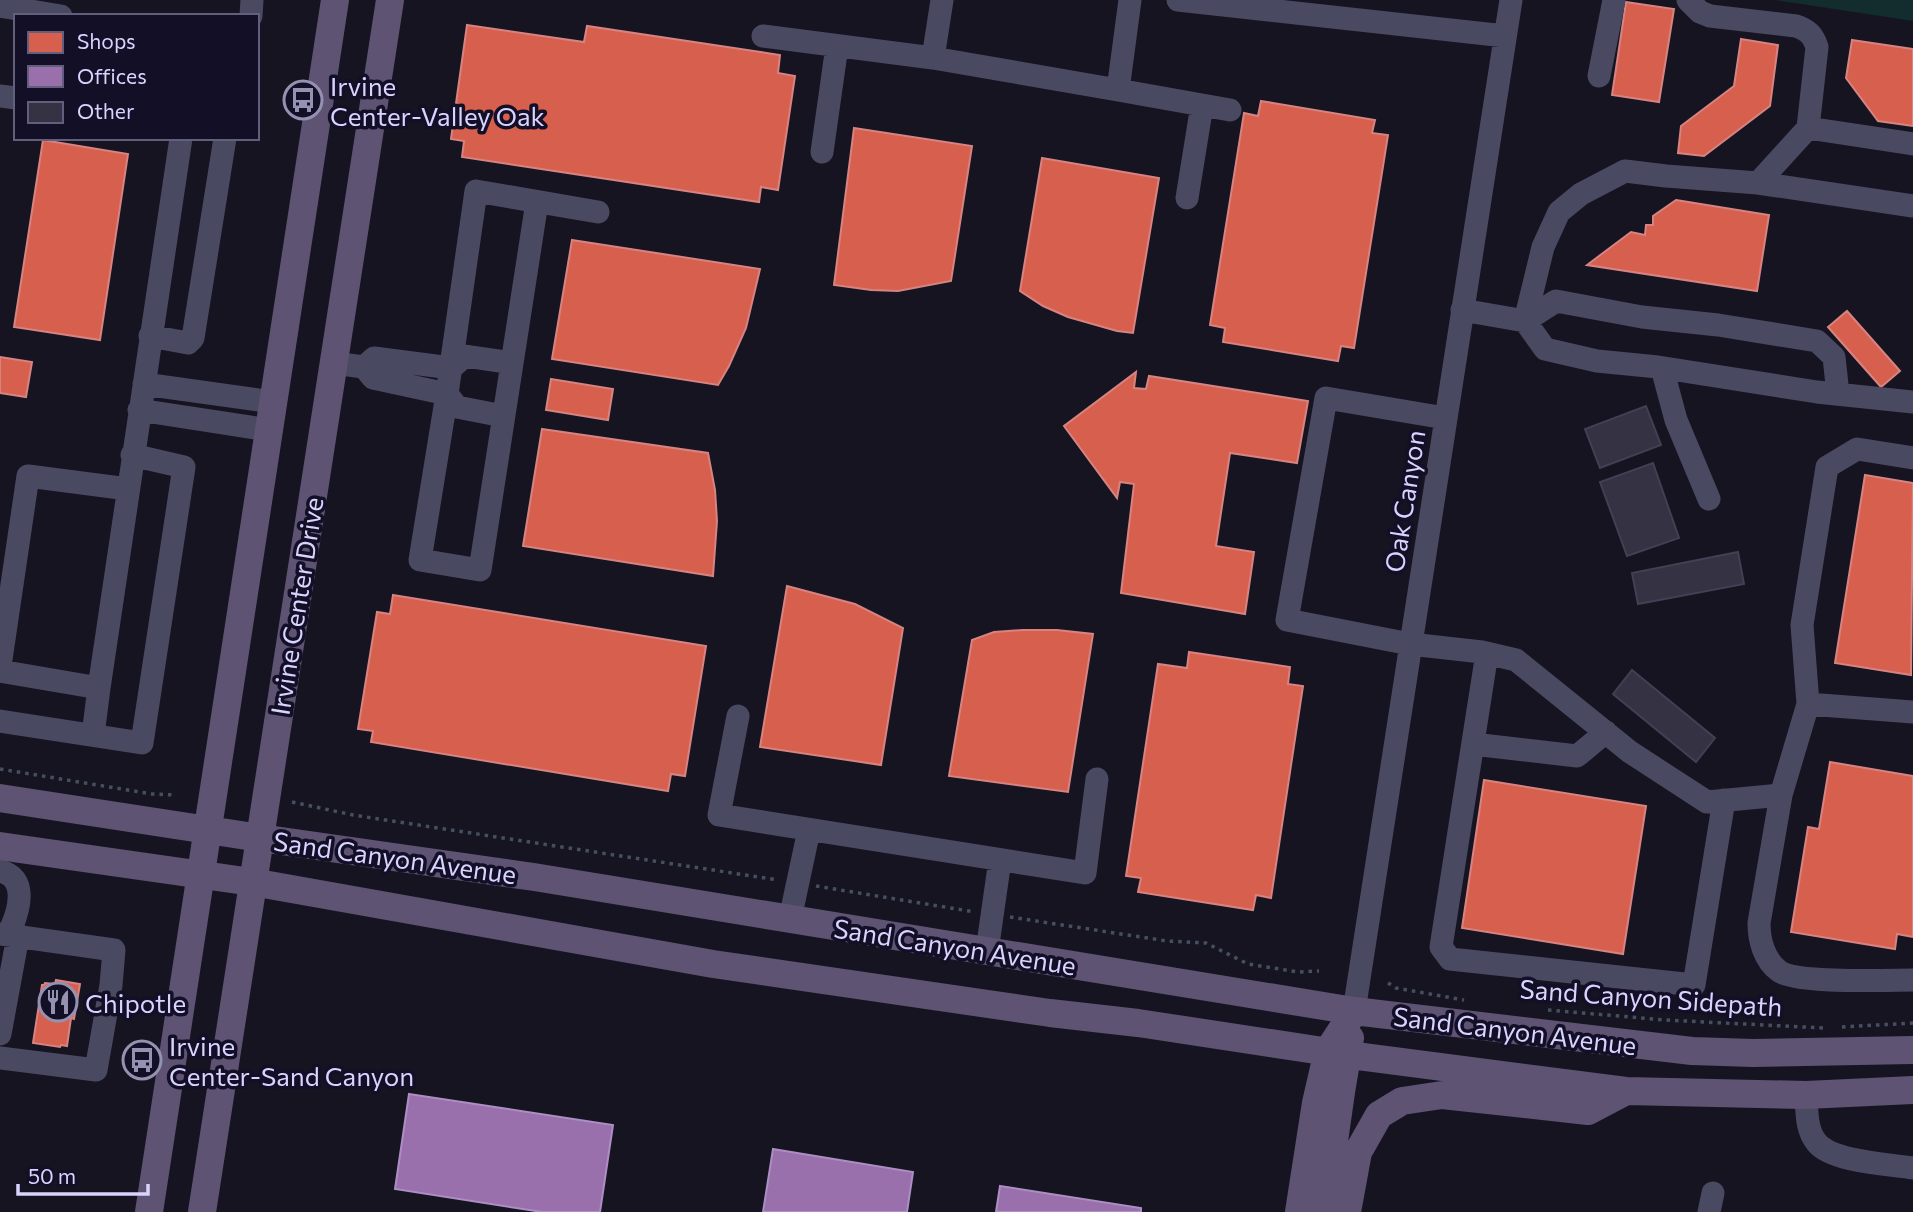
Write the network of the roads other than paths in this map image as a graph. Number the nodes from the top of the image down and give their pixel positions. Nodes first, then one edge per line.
1 (335, 0) edge
2 (390, 0) edge
3 (942, 0) edge
4 (1130, 0) edge
5 (1178, 0) edge
6 (1511, 0) edge
7 (1614, 0) edge
8 (1688, 0) edge
9 (0, 6) edge
10 (49, 14) edge
11 (763, 36) dead end
12 (1505, 36) junction
13 (838, 46) junction
14 (933, 58) junction
15 (1599, 76) dead end
16 (1118, 90) junction
17 (1202, 105) junction
18 (1230, 110) dead end
19 (1808, 128) junction
20 (181, 140) edge
21 (225, 140) edge
22 (1913, 144) edge
23 (822, 152) dead end
24 (1758, 183) junction
25 (1187, 198) dead end
26 (537, 202) junction
27 (1913, 206) edge
28 (598, 212) dead end
29 (1462, 310) junction
30 (1525, 321) junction
31 (150, 336) junction
32 (333, 363) junction
33 (512, 363) junction
34 (364, 367) junction
35 (451, 368) junction
36 (1662, 368) junction
37 (144, 384) junction
38 (447, 394) junction
39 (1838, 394) junction
40 (273, 402) junction
41 (1913, 402) edge
42 (139, 410) junction
43 (503, 416) junction
44 (1445, 418) junction
45 (269, 430) junction
46 (132, 454) junction
47 (1913, 458) edge
48 (128, 489) junction
49 (1709, 499) dead end
50 (1410, 644) junction
51 (1487, 653) junction
52 (0, 669) edge
53 (99, 688) junction
54 (1808, 704) junction
55 (1913, 712) edge
56 (738, 716) dead end
57 (0, 721) edge
58 (1606, 732) junction
59 (93, 735) junction
60 (1473, 744) junction
61 (1097, 779) dead end
62 (7, 794) edge
63 (1781, 795) junction
64 (1724, 800) junction
65 (809, 830) junction
66 (209, 831) junction
67 (260, 838) junction
68 (0, 846) edge
69 (1000, 860) junction
70 (0, 872) edge
71 (203, 875) junction
72 (252, 882) junction
73 (790, 919) junction
74 (9, 935) edge
75 (987, 951) junction
76 (1913, 980) edge
77 (1353, 1011) junction
78 (0, 1034) edge
79 (1913, 1050) edge
80 (1338, 1053) junction
81 (0, 1058) edge
82 (1913, 1090) edge
83 (1626, 1091) junction
84 (1805, 1095) junction
85 (1913, 1168) edge
86 (149, 1212) edge
87 (202, 1212) edge
88 (1299, 1212) edge
89 (1324, 1212) edge
90 (1347, 1212) edge

1 - 40 main road, Irvine Center Drive
2 - 32 main road, Irvine Center Drive
3 - 14 street
4 - 16 street
5 - 12 street
6 - 12 street, Oak Canyon
7 - 15 street
8 - 19 street
9 - 10 street
11 - 13 street
12 - 29 street, Oak Canyon
13 - 14 street
13 - 23 street
14 - 16 street
16 - 17 street
17 - 18 street
17 - 25 street
19 - 22 street
19 - 24 street
20 - 31 street
21 - 31 street
24 - 27 street
24 - 30 street
26 - 28 street
26 - 33 street
26 - 35 street
29 - 30 street
29 - 44 street, Oak Canyon
30 - 36 street
30 - 39 street
31 - 37 street
32 - 34 street
32 - 67 main road, Irvine Center Drive
33 - 35 street
33 - 43 street
34 - 35 street
34 - 38 street
35 - 38 street
36 - 39 street
36 - 49 street
37 - 40 street
37 - 42 street
38 - 43 street
38 - 43 street
39 - 41 street
40 - 45 main road, Irvine Center Drive
42 - 45 street
42 - 46 street
44 - 50 street, Oak Canyon
44 - 50 street
45 - 66 main road, Irvine Center Drive
46 - 48 street
46 - 59 street
47 - 54 street
48 - 52 street
48 - 53 street
50 - 51 street
50 - 77 street, Oak Canyon
51 - 58 street
51 - 60 street
52 - 53 street
53 - 59 street
54 - 55 street
54 - 63 street
56 - 65 street
57 - 59 street
58 - 60 street
58 - 64 street
60 - 64 street
61 - 69 street
62 - 66 main road, Sand Canyon Avenue
63 - 64 street
63 - 76 street
65 - 69 street
65 - 73 street
66 - 67 main road, Sand Canyon Avenue
66 - 71 main road, Irvine Center Drive
67 - 72 main road, Irvine Center Drive
67 - 73 main road, Sand Canyon Avenue
68 - 71 main road, Sand Canyon Avenue
69 - 75 street
70 - 74 street
71 - 72 main road, Sand Canyon Avenue
71 - 86 main road, Irvine Center Drive
72 - 80 main road, Sand Canyon Avenue
72 - 87 main road, Irvine Center Drive
73 - 75 main road, Sand Canyon Avenue
74 - 78 street
74 - 81 street
75 - 77 main road, Sand Canyon Avenue
77 - 79 main road, Sand Canyon Avenue
77 - 80 main road
80 - 83 main road, Sand Canyon Avenue
80 - 88 main road
80 - 89 main road
82 - 84 main road, Sand Canyon Avenue
83 - 84 main road, Sand Canyon Avenue
83 - 90 main road
84 - 85 street

